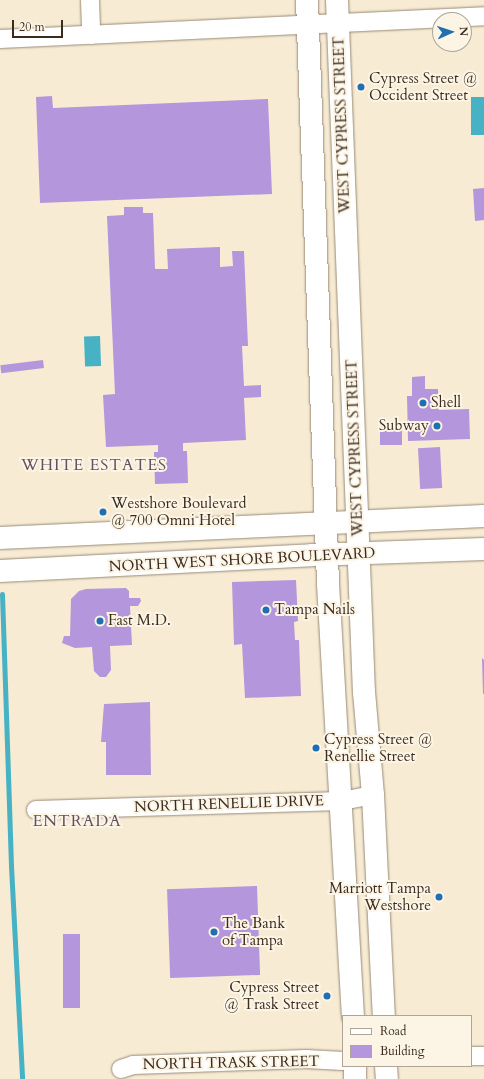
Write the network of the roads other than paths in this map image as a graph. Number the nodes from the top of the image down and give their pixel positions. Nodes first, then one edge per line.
1 (90, 0) edge
2 (307, 0) edge
3 (336, 0) edge
4 (484, 16) edge
5 (337, 23) junction
6 (308, 25) junction
7 (91, 35) junction
8 (0, 39) edge
9 (348, 290) junction
10 (317, 291) junction
11 (484, 516) edge
12 (358, 523) junction
13 (326, 524) junction
14 (0, 538) edge
15 (484, 549) edge
16 (358, 554) junction
17 (327, 555) junction
18 (0, 572) edge
19 (374, 795) junction
20 (342, 801) junction
21 (36, 810) dead end
22 (353, 1015) edge
23 (384, 1015) edge
24 (472, 1056) edge
25 (484, 1056) edge
26 (342, 1061) edge
27 (355, 1067) edge
28 (386, 1067) edge
29 (121, 1069) dead end
30 (356, 1079) edge
31 (387, 1079) edge

1 - 7 street
2 - 6 street, WEST CYPRESS STREET
3 - 5 street, WEST CYPRESS STREET
4 - 5 street
5 - 6 street
5 - 9 street, WEST CYPRESS STREET
6 - 7 street
6 - 10 street, WEST CYPRESS STREET
7 - 8 street
9 - 10 street
9 - 12 street, WEST CYPRESS STREET
10 - 13 street, WEST CYPRESS STREET
11 - 12 street, NORTH WEST SHORE BOULEVARD
12 - 13 street, NORTH WEST SHORE BOULEVARD
12 - 16 street, WEST CYPRESS STREET
13 - 14 street, NORTH WEST SHORE BOULEVARD
13 - 17 street, WEST CYPRESS STREET
15 - 16 street, NORTH WEST SHORE BOULEVARD
16 - 17 street, NORTH WEST SHORE BOULEVARD
16 - 19 street, WEST CYPRESS STREET
17 - 18 street, NORTH WEST SHORE BOULEVARD
17 - 20 street, WEST CYPRESS STREET
19 - 20 street, NORTH RENELLIE DRIVE
19 - 23 street, WEST CYPRESS STREET
20 - 21 street, NORTH RENELLIE DRIVE
20 - 22 street, WEST CYPRESS STREET
24 - 25 street
26 - 29 street, NORTH TRASK STREET
27 - 30 street
28 - 31 street

